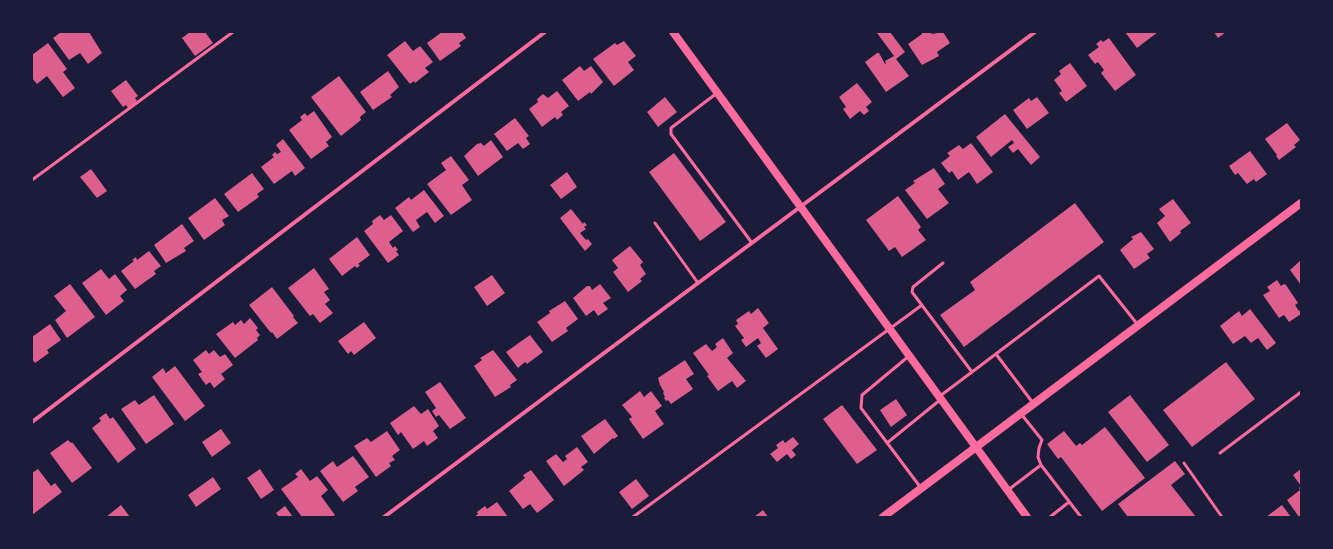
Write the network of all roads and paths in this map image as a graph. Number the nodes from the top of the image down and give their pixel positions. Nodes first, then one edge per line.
1 (233, 32) edge
2 (545, 32) edge
3 (672, 32) edge
4 (1035, 32) edge
5 (717, 93) junction
6 (32, 180) edge
7 (1301, 203) edge
8 (801, 206) junction
9 (655, 223) dead end
10 (752, 243) junction
11 (943, 263) dead end
12 (698, 283) junction
13 (922, 305) junction
14 (1138, 325) junction
15 (890, 328) junction
16 (996, 354) junction
17 (910, 355) junction
18 (972, 372) junction
19 (1301, 392) edge
20 (941, 398) junction
21 (1033, 404) junction
22 (1020, 413) junction
23 (32, 422) edge
24 (887, 443) junction
25 (976, 446) junction
26 (1220, 453) dead end
27 (1184, 463) dead end
28 (1041, 465) junction
29 (921, 488) junction
30 (1008, 490) junction
31 (1069, 502) junction
32 (384, 517) edge
33 (632, 517) edge
34 (883, 517) edge
35 (1027, 517) edge
36 (1050, 517) edge
37 (1081, 517) edge
38 (1222, 517) edge

1 - 6 lane
2 - 23 street
3 - 5 main road
4 - 8 street
5 - 8 main road
5 - 10 lane
7 - 14 main road
8 - 10 street
8 - 15 main road
9 - 12 lane
10 - 12 street
11 - 13 lane
12 - 32 street
13 - 15 lane
13 - 18 lane
14 - 16 lane
14 - 21 main road
15 - 17 main road
15 - 33 lane
16 - 18 lane
16 - 21 lane
17 - 20 main road
17 - 24 lane
18 - 20 lane
19 - 26 lane
20 - 24 lane
20 - 25 main road
21 - 22 main road
22 - 25 main road
22 - 28 lane
24 - 29 lane
25 - 29 main road
25 - 30 main road
27 - 38 lane
28 - 30 lane
28 - 31 lane
29 - 34 main road
30 - 35 main road
31 - 36 lane
31 - 37 lane

